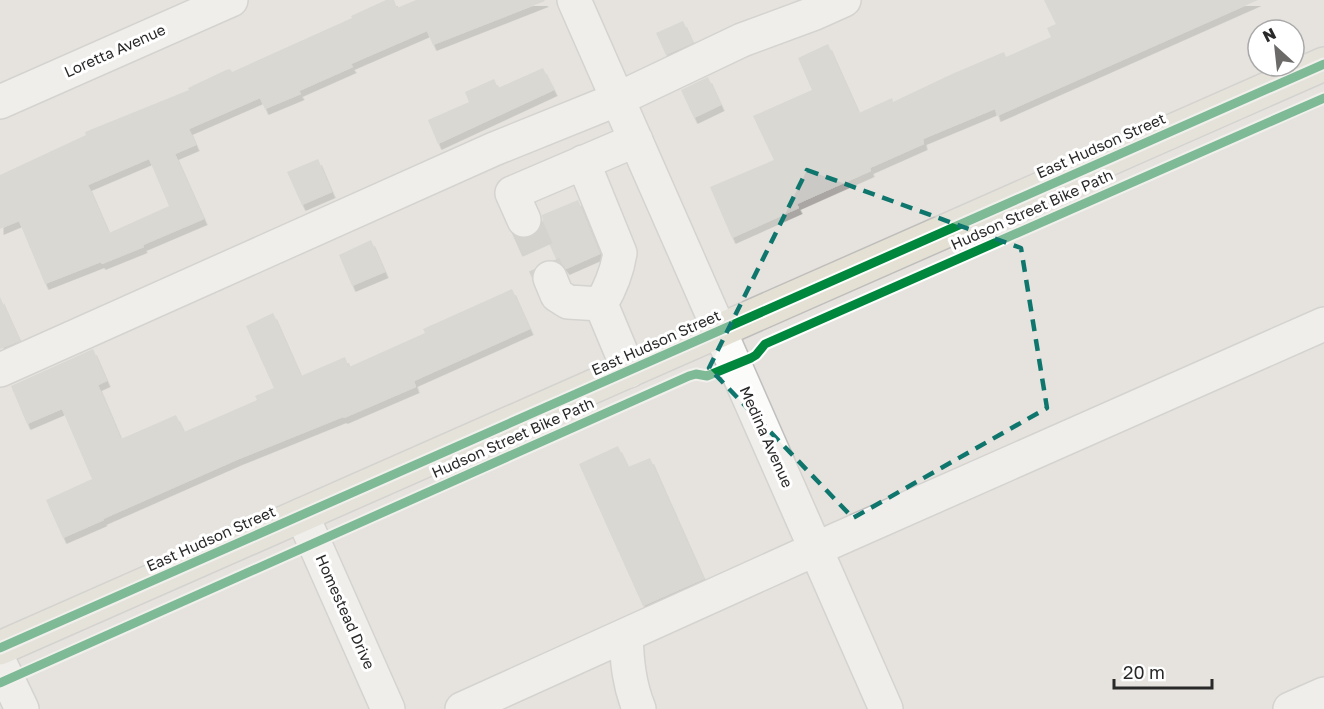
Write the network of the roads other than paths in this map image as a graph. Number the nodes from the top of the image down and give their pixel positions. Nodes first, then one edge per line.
1 (231, 0) edge
2 (574, 0) edge
3 (844, 0) edge
4 (1324, 64) edge
5 (618, 99) junction
6 (0, 102) edge
7 (636, 140) junction
8 (583, 162) junction
9 (518, 206) dead end
10 (550, 278) tunnel mouth
11 (601, 304) junction
12 (1324, 324) edge
13 (719, 332) junction
14 (0, 370) edge
15 (629, 371) junction
16 (302, 515) junction
17 (815, 549) junction
18 (626, 635) junction
19 (0, 648) edge
20 (0, 663) edge
21 (1324, 694) edge
22 (22, 709) edge
23 (388, 709) edge
24 (462, 709) edge
25 (639, 709) edge
26 (886, 709) edge
27 (1290, 709) edge

1 - 6 street, Loretta Avenue
2 - 5 street, Medina Avenue
3 - 5 street
4 - 13 main road, East Hudson Street
5 - 7 street, Medina Avenue
5 - 14 street
7 - 8 street
7 - 13 street, Medina Avenue
8 - 9 street
8 - 11 street
10 - 11 street
11 - 15 street
12 - 17 street
13 - 15 main road, East Hudson Street
13 - 17 street, Medina Avenue
15 - 16 main road, East Hudson Street
16 - 19 main road, East Hudson Street
16 - 23 street, Homestead Drive
17 - 18 street
17 - 26 street, Medina Avenue
18 - 24 street
18 - 25 street
20 - 22 street
21 - 27 street

